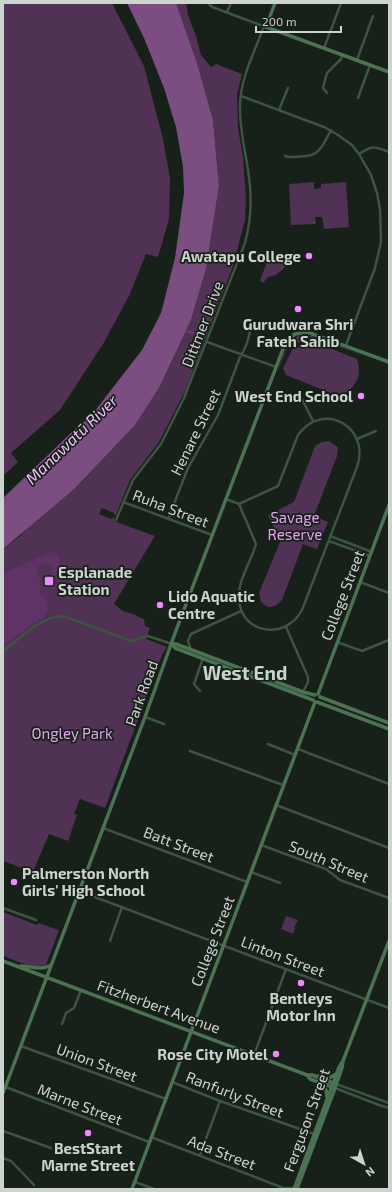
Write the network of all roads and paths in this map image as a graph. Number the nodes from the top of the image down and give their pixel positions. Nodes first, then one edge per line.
1 (208, 3) edge
2 (231, 3) edge
3 (275, 3) edge
4 (341, 3) edge
5 (227, 12) junction
6 (373, 16) dead end
7 (265, 27) junction
8 (324, 48) junction
9 (342, 55) junction
10 (357, 60) junction
11 (370, 65) junction
12 (389, 72) edge
13 (288, 88) dead end
14 (327, 93) dead end
15 (241, 96) junction
16 (358, 98) dead end
17 (279, 110) junction
18 (331, 130) junction
19 (389, 152) edge
20 (359, 154) junction
21 (285, 156) dead end
22 (250, 330) dead end
23 (207, 342) junction
24 (346, 345) junction
25 (242, 355) junction
26 (389, 362) edge
27 (276, 368) junction
28 (302, 399) dead end
29 (313, 421) junction
30 (376, 431) dead end
31 (357, 439) junction
32 (226, 499) junction
33 (123, 502) junction
34 (239, 504) junction
35 (389, 505) edge
36 (168, 519) junction
37 (116, 520) dead end
38 (212, 535) junction
39 (330, 536) junction
40 (329, 540) junction
41 (371, 554) junction
42 (360, 582) junction
43 (389, 593) edge
44 (242, 611) junction
45 (286, 627) junction
46 (389, 640) edge
47 (337, 642) junction
48 (172, 644) junction
49 (3, 651) edge
50 (189, 651) junction
51 (203, 658) junction
52 (244, 671) junction
53 (200, 691) dead end
54 (300, 692) junction
55 (318, 695) junction
56 (315, 701) junction
57 (145, 717) junction
58 (389, 723) edge
59 (164, 724) dead end
60 (389, 729) edge
61 (268, 744) dead end
62 (297, 749) junction
63 (190, 750) dead end
64 (295, 755) junction
65 (389, 784) edge
66 (283, 785) junction
67 (276, 805) junction
68 (103, 828) junction
69 (261, 845) junction
70 (389, 848) edge
71 (251, 872) junction
72 (247, 882) junction
73 (280, 883) dead end
74 (79, 891) junction
75 (389, 898) edge
76 (3, 908) edge
77 (122, 908) junction
78 (36, 920) dead end
79 (110, 941) dead end
80 (389, 941) edge
81 (223, 945) junction
82 (3, 961) edge
83 (51, 965) junction
84 (18, 966) junction
85 (286, 969) junction
86 (46, 977) junction
87 (81, 990) junction
88 (367, 999) junction
89 (389, 1008) edge
90 (62, 1024) dead end
91 (191, 1031) junction
92 (21, 1046) junction
93 (254, 1055) junction
94 (343, 1061) junction
95 (336, 1074) junction
96 (306, 1075) junction
97 (316, 1076) junction
98 (172, 1081) junction
99 (321, 1083) junction
100 (334, 1086) junction
101 (4, 1087) edge
102 (3, 1093) edge
103 (166, 1098) junction
104 (328, 1098) junction
105 (220, 1101) junction
106 (387, 1102) edge
107 (384, 1107) junction
108 (389, 1108) edge
109 (3, 1131) edge
110 (314, 1134) junction
111 (150, 1139) junction
112 (51, 1148) dead end
113 (200, 1155) junction
114 (3, 1158) edge
115 (135, 1182) junction
116 (34, 1185) dead end
117 (132, 1189) edge
118 (154, 1189) edge
119 (286, 1189) edge
120 (297, 1189) edge

1 - 5 street
2 - 5 street
3 - 7 main road
4 - 8 street
5 - 7 street
6 - 10 street
7 - 8 main road
7 - 15 street, Dittmer Drive
8 - 9 main road
9 - 10 main road
9 - 14 street
10 - 11 main road
11 - 12 main road
11 - 16 street
13 - 17 street
15 - 17 street
15 - 23 street, Dittmer Drive
17 - 18 street
18 - 20 street
18 - 21 street
19 - 20 street
20 - 24 street
22 - 25 street, Henare Street
23 - 25 street
23 - 33 street, Dittmer Drive
24 - 26 main road, Park Road
24 - 27 main road, Park Road
25 - 27 street
25 - 36 street, Henare Street
27 - 32 main road, Park Road
28 - 29 street
29 - 31 street
29 - 34 street
30 - 31 street
31 - 39 street
32 - 34 street
32 - 38 main road, Park Road
33 - 36 street, Ruha Street
33 - 37 street, Dittmer Drive
34 - 44 street
35 - 41 main road, College Street
36 - 38 street, Ruha Street
38 - 48 main road, Park Road
39 - 40 street
39 - 41 street
40 - 41 street
40 - 45 street
41 - 42 main road, College Street
42 - 43 street
42 - 47 main road, College Street
44 - 45 street
44 - 50 street
45 - 54 street
46 - 47 street
47 - 55 main road, College Street
48 - 49 street
48 - 50 main road
48 - 57 main road, Park Road
50 - 51 main road
50 - 52 main road
51 - 52 main road
51 - 53 street
52 - 54 main road
54 - 55 main road
54 - 56 main road
55 - 56 main road
55 - 56 main road
55 - 58 main road
56 - 60 main road
56 - 62 main road, College Street
57 - 59 street
57 - 68 main road, Park Road
61 - 64 street
62 - 64 main road, College Street
62 - 65 street
63 - 66 street
64 - 66 main road, College Street
66 - 67 main road, College Street
67 - 69 main road, College Street
67 - 70 street
68 - 72 street, Batt Street
68 - 74 main road, Park Road
69 - 71 main road, College Street
69 - 75 street, South Street
71 - 72 main road, College Street
71 - 73 street
72 - 81 main road, College Street
74 - 77 street, Linton Street
74 - 83 main road, Park Road
76 - 78 street
77 - 79 street
77 - 81 street, Linton Street
80 - 88 main road, Ferguson Street
81 - 85 street, Linton Street
81 - 91 main road, College Street
82 - 84 main road, Fitzherbert Avenue
83 - 84 main road
83 - 86 main road, Park Road
84 - 86 main road, Fitzherbert Avenue
85 - 88 street, Linton Street
85 - 93 street
86 - 87 main road, Fitzherbert Avenue
86 - 92 main road, Park Road
87 - 90 street
87 - 91 main road, Fitzherbert Avenue
88 - 89 street, Linton Street
88 - 94 main road, Ferguson Street
91 - 93 main road, Fitzherbert Avenue
91 - 98 main road, College Street
92 - 101 main road, Park Road
92 - 103 street, Union Street
93 - 96 main road, Fitzherbert Avenue
94 - 95 main road, Ferguson Street
94 - 100 main road, Ferguson Street
95 - 97 main road
95 - 100 main road, Ferguson Street
96 - 97 main road, Fitzherbert Avenue
96 - 99 main road, Fitzherbert Avenue
97 - 100 main road, Fitzherbert Avenue
98 - 103 main road, College Street
98 - 105 street, Ranfurly Street
99 - 100 main road, Fitzherbert Avenue
99 - 104 main road
100 - 104 main road, Ferguson Street
100 - 106 street, Fitzherbert Avenue
100 - 107 street, Fitzherbert Avenue
100 - 120 main road, Ferguson Street
101 - 102 main road, Park Road
101 - 111 street, Marne Street
103 - 111 main road, College Street
104 - 110 main road, Ferguson Street
105 - 110 street, Ranfurly Street
105 - 113 street
106 - 107 street
107 - 108 street, Fitzherbert Avenue
109 - 112 street
110 - 120 main road, Ferguson Street
111 - 113 street, Ada Street
111 - 115 main road, College Street
113 - 119 street, Ada Street
114 - 116 street
115 - 117 main road, College Street
115 - 118 street
119 - 120 street, Ada Street

